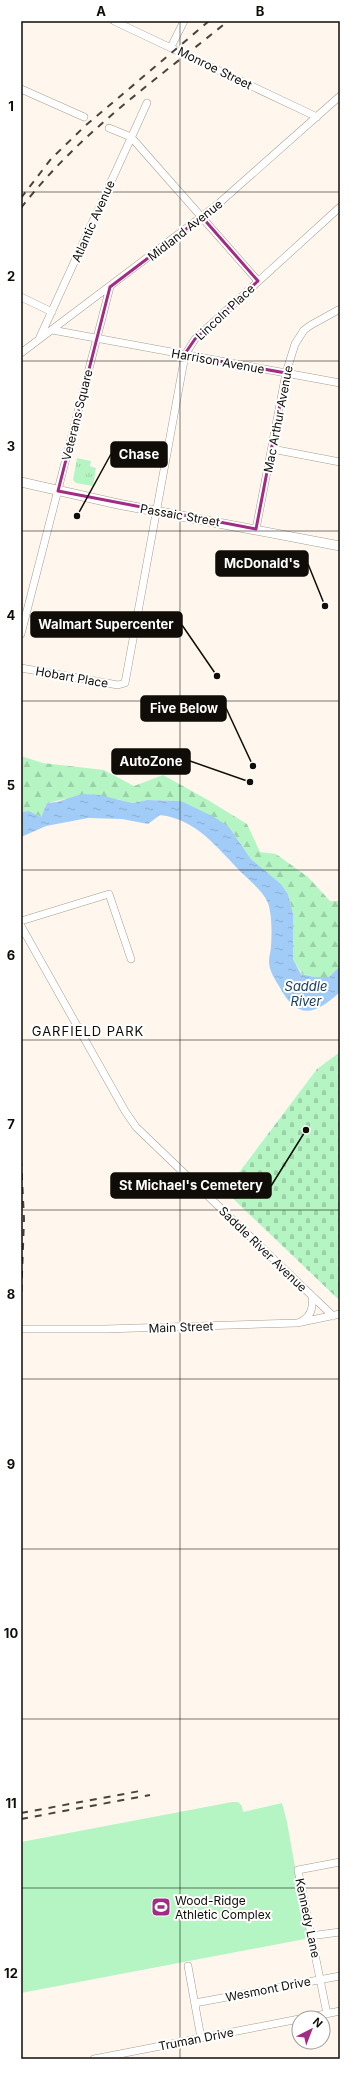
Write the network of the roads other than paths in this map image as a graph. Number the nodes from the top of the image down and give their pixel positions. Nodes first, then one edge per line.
1 (114, 21) edge
2 (184, 21) edge
3 (171, 48) junction
4 (21, 89) edge
5 (340, 96) edge
6 (148, 103) dead end
7 (84, 117) dead end
8 (317, 117) junction
9 (109, 128) dead end
10 (131, 137) junction
11 (339, 210) edge
12 (202, 217) junction
13 (258, 281) junction
14 (110, 287) junction
15 (21, 297) edge
16 (340, 309) edge
17 (52, 312) junction
18 (52, 330) junction
19 (97, 339) junction
20 (39, 340) junction
21 (21, 353) edge
22 (185, 355) junction
23 (286, 373) junction
24 (340, 383) edge
25 (272, 450) junction
26 (340, 462) edge
27 (21, 482) edge
28 (58, 491) junction
29 (157, 511) junction
30 (256, 529) junction
31 (340, 546) edge
32 (21, 634) edge
33 (21, 668) edge
34 (123, 685) joint
35 (21, 921) edge
36 (21, 926) edge
37 (131, 959) dead end
38 (312, 1296) junction
39 (337, 1315) edge
40 (297, 1323) junction
41 (21, 1330) edge
42 (340, 1862) edge
43 (340, 1932) edge
44 (310, 1936) junction
45 (188, 1966) dead end
46 (340, 1976) edge
47 (321, 1979) junction
48 (195, 2003) junction
49 (326, 2010) edge
50 (291, 2021) edge
51 (201, 2038) junction
52 (94, 2059) edge

1 - 3 street, Monroe Street
2 - 3 street
3 - 8 street, Monroe Street
4 - 7 street
5 - 8 street, Midland Avenue
6 - 10 street, Atlantic Avenue
8 - 12 street, Midland Avenue
9 - 10 street
10 - 12 street
10 - 17 street, Atlantic Avenue
11 - 13 street, Lincoln Place
12 - 13 street
12 - 14 street, Midland Avenue
13 - 22 street, Lincoln Place
14 - 18 street, Midland Avenue
14 - 19 street, Veterans Square
15 - 17 street
16 - 23 street, Mac Arthur Avenue
17 - 20 street, Atlantic Avenue
18 - 19 street
18 - 20 street, Midland Avenue
19 - 22 street, Harrison Avenue
19 - 28 street, Veterans Square
20 - 21 street, Midland Avenue
22 - 23 street, Harrison Avenue
22 - 29 street, Lincoln Place
23 - 24 street, Harrison Avenue
23 - 25 street, Mac Arthur Avenue
25 - 26 street
25 - 30 street, Mac Arthur Avenue
27 - 28 main road, Passaic Street
28 - 29 main road, Passaic Street
28 - 32 street, Veterans Square
29 - 30 main road, Passaic Street
29 - 34 street, Lincoln Place
30 - 31 main road, Passaic Street
33 - 34 street, Hobart Place
35 - 37 street
36 - 38 street, Saddle River Avenue
38 - 39 street, Saddle River Avenue
38 - 40 street
39 - 40 street, Main Street
40 - 41 street, Main Street
42 - 44 street, Kennedy Lane
43 - 44 street
44 - 47 street, Kennedy Lane
45 - 48 street
46 - 47 street, Wesmont Drive
47 - 48 street, Wesmont Drive
47 - 49 street, Kennedy Lane
48 - 51 street
50 - 51 street, Truman Drive
51 - 52 street, Truman Drive

